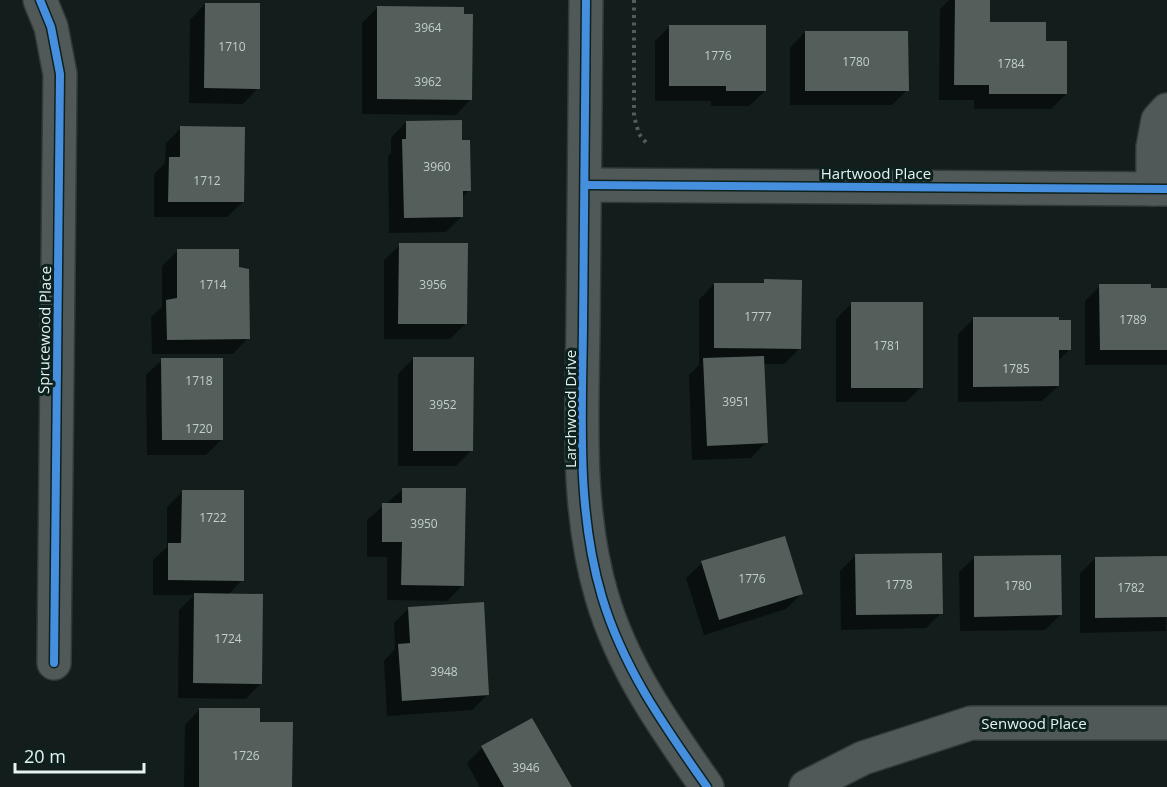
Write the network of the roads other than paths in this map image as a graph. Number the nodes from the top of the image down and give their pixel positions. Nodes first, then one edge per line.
1 (40, 0) edge
2 (586, 0) edge
3 (1167, 110) edge
4 (585, 184) junction
5 (1160, 189) edge
6 (54, 663) dead end
7 (1167, 723) edge
8 (707, 787) edge
9 (806, 787) edge

1 - 6 street, Sprucewood Place
2 - 4 street, Larchwood Drive
3 - 5 street
4 - 5 street, Hartwood Place
4 - 8 street, Larchwood Drive
7 - 9 street, Senwood Place

